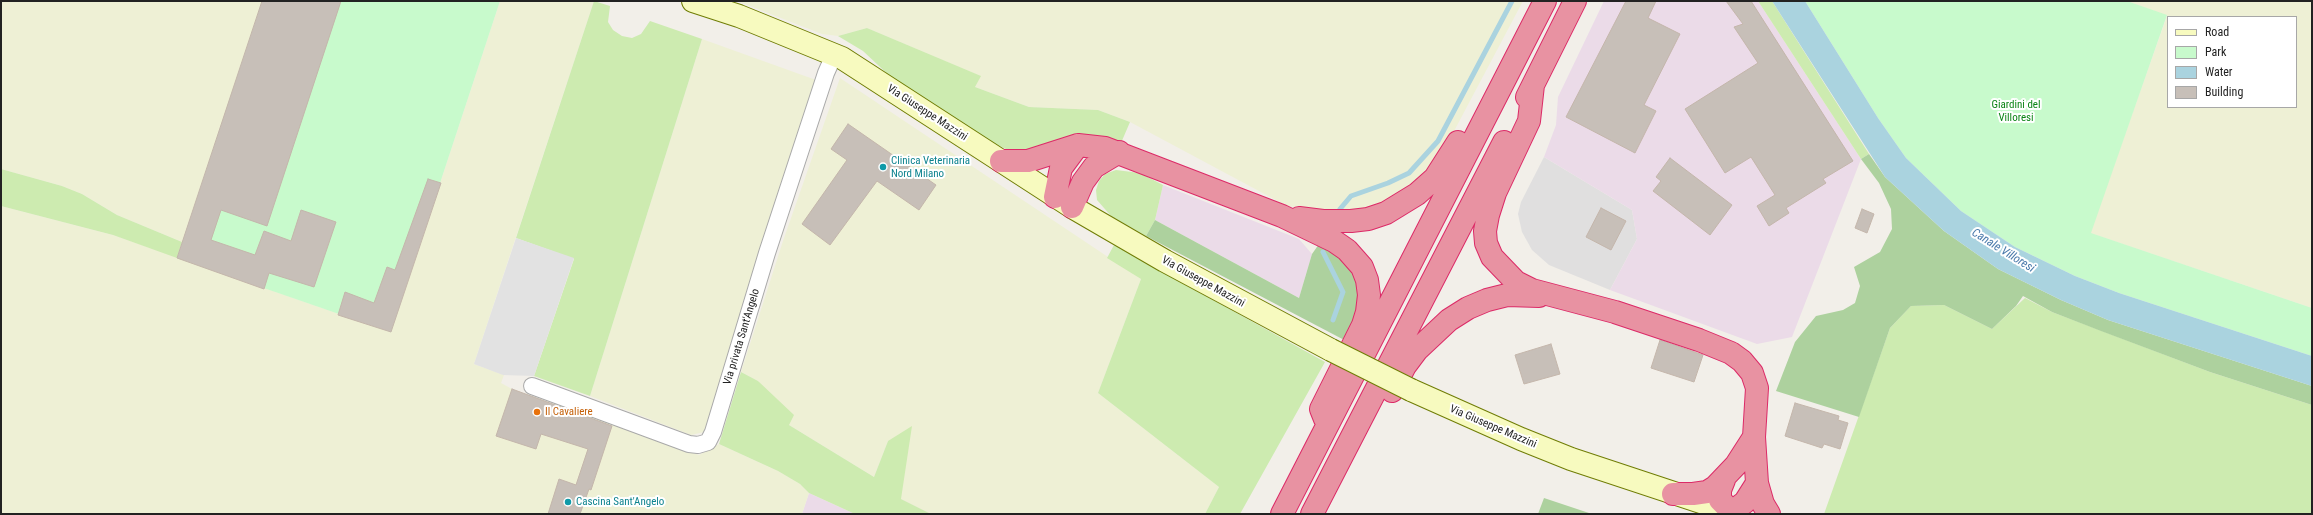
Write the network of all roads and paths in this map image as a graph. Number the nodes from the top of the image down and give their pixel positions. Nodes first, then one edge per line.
1 (693, 1) edge
2 (1545, 1) edge
3 (1575, 1) edge
4 (834, 55) junction
5 (1509, 72) junction
6 (1533, 85) junction
7 (1078, 146) junction
8 (1119, 152) junction
9 (1001, 161) junction
10 (1064, 202) junction
11 (1282, 216) junction
12 (1558, 298) junction
13 (532, 386) dead end
14 (1328, 427) junction
15 (1754, 437) junction
16 (1724, 480) junction
17 (1757, 483) junction
18 (1673, 494) junction
19 (1315, 508) edge
20 (1735, 513) edge
21 (1282, 514) edge
22 (1769, 514) edge

1 - 4 street, Via Giuseppe Mazzini
2 - 5 highway
3 - 6 highway
4 - 9 street, Via Giuseppe Mazzini
4 - 13 street, Via privata Sant'Angelo
5 - 11 highway
5 - 14 highway
6 - 12 highway
6 - 19 highway
7 - 8 highway
7 - 9 highway
7 - 10 highway
8 - 10 highway
8 - 11 highway
9 - 10 street, Via Giuseppe Mazzini
10 - 18 street, Via Giuseppe Mazzini, bridge
11 - 14 highway
12 - 15 highway
12 - 19 highway
14 - 21 highway
15 - 16 highway
15 - 17 highway
16 - 18 highway
16 - 20 highway
17 - 20 highway
17 - 22 highway
18 - 20 street, Via Giuseppe Mazzini

